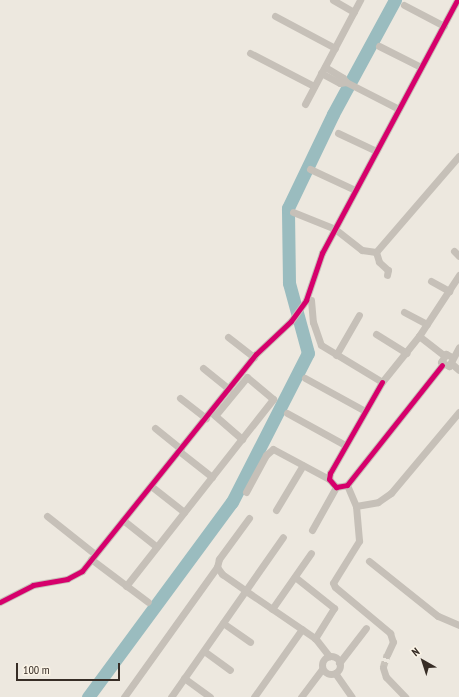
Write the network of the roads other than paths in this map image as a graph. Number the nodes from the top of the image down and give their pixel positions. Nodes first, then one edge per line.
1 (333, 0) edge
2 (360, 0) edge
3 (457, 0) edge
4 (404, 5) dead end
5 (354, 12) junction
6 (275, 16) dead end
7 (444, 26) junction
8 (378, 46) dead end
9 (334, 48) junction
10 (250, 53) dead end
11 (421, 67) junction
12 (323, 70) junction
13 (314, 86) junction
14 (305, 104) dead end
15 (399, 109) junction
16 (338, 133) dead end
17 (376, 151) junction
18 (459, 156) edge
19 (310, 169) dead end
20 (355, 190) junction
21 (293, 212) dead end
22 (335, 229) junction
23 (376, 252) junction
24 (387, 275) dead end
25 (459, 275) edge
26 (431, 281) dead end
27 (448, 291) junction
28 (308, 300) junction
29 (404, 312) dead end
30 (359, 315) dead end
31 (427, 324) junction
32 (376, 334) dead end
33 (420, 336) junction
34 (228, 337) dead end
35 (459, 347) edge
36 (406, 353) junction
37 (336, 355) junction
38 (443, 355) junction
39 (254, 358) junction
40 (452, 360) junction
41 (442, 364) junction
42 (203, 368) dead end
43 (459, 370) edge
44 (305, 378) dead end
45 (382, 382) junction
46 (229, 389) junction
47 (180, 398) dead end
48 (365, 411) junction
49 (459, 412) edge
50 (287, 413) dead end
51 (213, 414) junction
52 (206, 418) junction
53 (154, 428) dead end
54 (242, 439) junction
55 (345, 445) junction
56 (180, 450) junction
57 (303, 465) junction
58 (212, 477) junction
59 (329, 479) junction
60 (347, 485) junction
61 (151, 486) junction
62 (336, 487) junction
63 (246, 492) dead end
64 (356, 506) junction
65 (276, 510) dead end
66 (184, 512) junction
67 (47, 516) dead end
68 (249, 518) dead end
69 (123, 520) junction
70 (312, 530) dead end
71 (283, 537) dead end
72 (157, 547) junction
73 (311, 553) dead end
74 (93, 557) junction
75 (369, 561) dead end
76 (217, 567) junction
77 (295, 577) junction
78 (126, 586) junction
79 (246, 592) junction
80 (0, 602) edge
81 (148, 602) dead end
82 (272, 609) junction
83 (223, 623) junction
84 (459, 625) edge
85 (366, 628) dead end
86 (302, 629) junction
87 (315, 638) junction
88 (250, 642) dead end
89 (204, 651) junction
90 (387, 655) tunnel mouth
91 (329, 656) junction
92 (339, 663) junction
93 (383, 668) dead end
94 (322, 669) junction
95 (230, 670) dead end
96 (335, 673) junction
97 (184, 678) junction
98 (349, 696) edge
99 (124, 697) edge
100 (171, 697) edge
101 (210, 697) edge
102 (254, 697) edge
103 (301, 697) edge
104 (405, 697) edge

1 - 5 street
2 - 5 street
3 - 7 street
4 - 7 street
5 - 9 street
6 - 9 street
7 - 11 street
8 - 11 street
9 - 12 street
10 - 13 street
11 - 15 street
12 - 13 street
12 - 15 street
13 - 14 street
15 - 17 street
16 - 17 street
17 - 20 street
18 - 23 street
19 - 20 street
20 - 22 street
21 - 22 street
22 - 23 street
22 - 28 street
23 - 24 street
25 - 27 street
26 - 27 street
27 - 31 street
28 - 37 street
28 - 39 street
29 - 31 street
30 - 37 street
31 - 33 street
32 - 36 street
33 - 36 street
33 - 38 street
34 - 39 street
35 - 40 street
36 - 45 street
37 - 45 street
38 - 40 street
38 - 41 street
39 - 46 street
40 - 41 street
40 - 43 street
41 - 60 street
42 - 46 street
44 - 48 street
45 - 48 street
46 - 51 street
47 - 52 street
48 - 55 street
49 - 64 street
50 - 55 street
51 - 52 street
51 - 54 street
51 - 54 street
52 - 56 street
53 - 56 street
54 - 58 street
55 - 59 street
56 - 58 street
56 - 61 street
57 - 59 street
57 - 63 street
57 - 65 street
58 - 66 street
59 - 62 street
60 - 62 street
60 - 64 street
61 - 66 street
61 - 69 street
62 - 70 street
64 - 90 street
66 - 72 street
67 - 74 street
68 - 76 street
69 - 72 street
69 - 74 street
71 - 79 street
72 - 78 street
73 - 77 street
74 - 78 street
74 - 80 street
75 - 84 street
76 - 79 street
76 - 99 street
77 - 82 street
77 - 87 street
78 - 81 street
79 - 82 street
79 - 83 street
82 - 86 street
83 - 88 street
83 - 89 street
85 - 92 street
86 - 87 street
86 - 102 street
87 - 91 street
89 - 95 street
89 - 97 street
91 - 92 street
91 - 94 street
92 - 96 street
93 - 104 street
94 - 96 street
94 - 103 street
96 - 98 street
97 - 100 street
97 - 101 street

